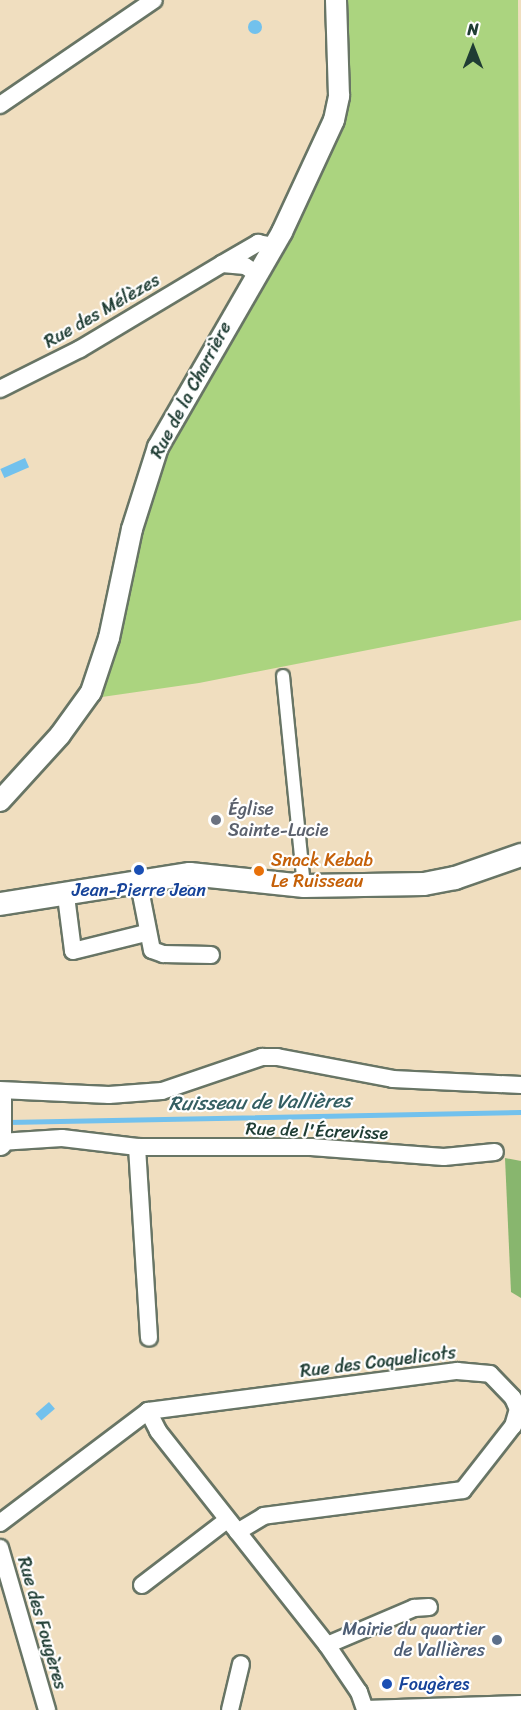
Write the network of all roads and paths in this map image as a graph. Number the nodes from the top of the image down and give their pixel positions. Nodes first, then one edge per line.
1 (154, 0) edge
2 (336, 0) edge
3 (0, 105) edge
4 (273, 246) junction
5 (222, 264) junction
6 (256, 274) junction
7 (0, 389) edge
8 (283, 676) dead end
9 (0, 801) edge
10 (521, 855) edge
11 (139, 884) junction
12 (304, 886) junction
13 (66, 896) junction
14 (0, 902) edge
15 (146, 933) junction
16 (211, 955) dead end
17 (521, 1085) edge
18 (0, 1090) edge
19 (0, 1100) edge
20 (0, 1140) edge
21 (137, 1147) junction
22 (495, 1152) dead end
23 (149, 1338) dead end
24 (148, 1411) junction
25 (0, 1523) edge
26 (232, 1526) junction
27 (0, 1548) edge
28 (142, 1585) dead end
29 (429, 1606) dead end
30 (327, 1645) junction
31 (241, 1664) dead end
32 (521, 1704) edge
33 (46, 1710) edge
34 (230, 1710) edge
35 (365, 1710) edge

1 - 3 street
2 - 4 street, Rue de la Charrière
4 - 5 street, Rue des Mélèzes
4 - 6 street, Rue de la Charrière
5 - 6 street
5 - 7 street, Rue des Mélèzes
6 - 9 street, Rue de la Charrière
8 - 12 street
10 - 12 main road
11 - 12 main road
11 - 13 main road
11 - 15 street
13 - 14 main road
13 - 15 street
15 - 16 street
17 - 18 street
19 - 20 main road
20 - 21 street, Rue de l'Écrevisse
21 - 22 street, Rue de l'Écrevisse
21 - 23 street
24 - 25 street
24 - 26 street
24 - 26 street, Rue des Coquelicots
26 - 28 street
26 - 30 street
27 - 33 street, Rue des Fougères
29 - 30 street
30 - 35 street
31 - 34 street
32 - 35 street

